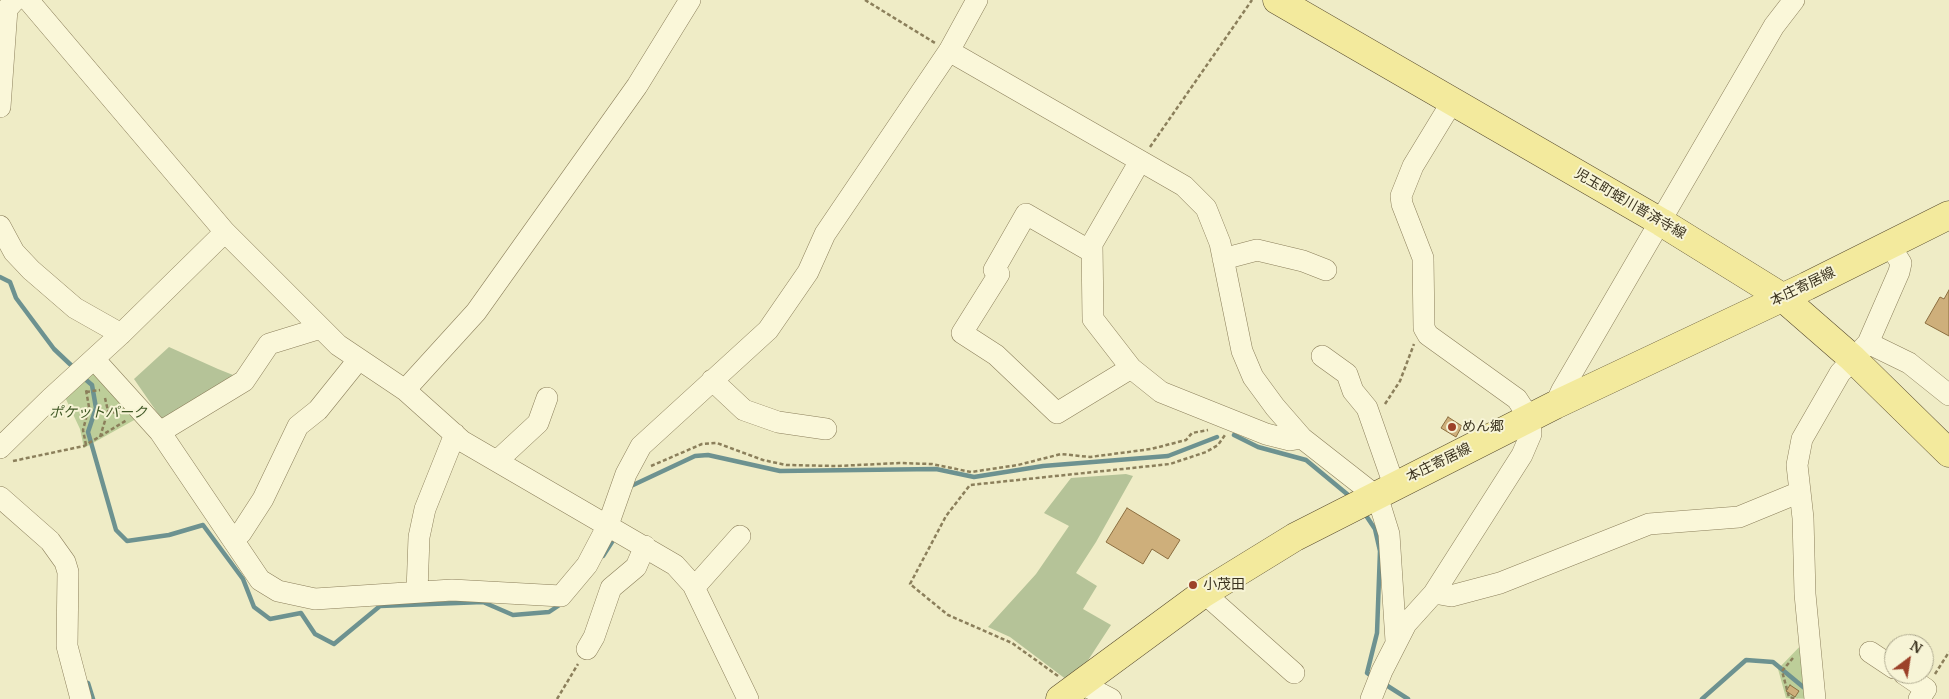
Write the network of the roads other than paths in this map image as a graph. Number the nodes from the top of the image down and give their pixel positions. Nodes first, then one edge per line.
1 (15, 0) edge
2 (28, 0) edge
3 (690, 0) edge
4 (977, 0) edge
5 (1277, 0) edge
6 (1794, 0) edge
7 (949, 51) junction
8 (1452, 102) junction
9 (0, 107) edge
10 (1140, 161) junction
11 (1949, 214) edge
12 (1661, 222) junction
13 (0, 226) edge
14 (225, 232) junction
15 (1889, 244) junction
16 (1092, 252) junction
17 (1223, 259) junction
18 (1326, 270) dead end
19 (1782, 297) junction
20 (321, 328) junction
21 (121, 334) junction
22 (1860, 351) junction
23 (1322, 356) dead end
24 (359, 359) junction
25 (94, 360) junction
26 (1131, 368) junction
27 (712, 380) junction
28 (405, 390) junction
29 (1949, 395) edge
30 (547, 398) dead end
31 (1555, 405) junction
32 (1530, 419) junction
33 (826, 429) dead end
34 (160, 432) junction
35 (455, 434) junction
36 (1302, 438) junction
37 (1949, 454) edge
38 (4, 455) edge
39 (497, 461) junction
40 (1385, 491) junction
41 (1800, 492) junction
42 (0, 497) edge
43 (608, 525) junction
44 (740, 536) dead end
45 (233, 538) junction
46 (645, 546) junction
47 (693, 585) junction
48 (417, 592) junction
49 (1204, 593) junction
50 (1434, 593) junction
51 (1396, 641) junction
52 (587, 650) road end
53 (1870, 652) dead end
54 (1884, 661) edge
55 (1294, 673) dead end
56 (1913, 684) edge
57 (1376, 686) edge
58 (1815, 692) edge
59 (1068, 694) edge
60 (1922, 694) edge
61 (82, 699) edge
62 (748, 699) edge
63 (1111, 699) edge

1 - 9 street
2 - 14 street
3 - 28 street
4 - 7 street
5 - 8 main road, 児玉町蛭川普済寺線
6 - 12 street
7 - 10 street
7 - 27 street
8 - 12 main road, 児玉町蛭川普済寺線
8 - 32 street
10 - 16 street
10 - 17 street
11 - 15 main road, 本庄寄居線
12 - 19 main road, 児玉町蛭川普済寺線
12 - 31 street
13 - 21 street
14 - 20 street
14 - 21 street
15 - 19 main road, 本庄寄居線
15 - 22 street
16 - 26 street
16 - 26 street
17 - 18 street
17 - 36 street
19 - 22 main road, 児玉町蛭川普済寺線
19 - 31 main road, 本庄寄居線
20 - 24 street
20 - 34 street
21 - 25 street
22 - 29 street
22 - 37 main road, 児玉町蛭川普済寺線
22 - 41 street
23 - 40 street
24 - 28 street
24 - 45 street
25 - 34 street
25 - 38 street
26 - 36 street
27 - 33 street
27 - 43 street
28 - 35 street
30 - 39 street
31 - 32 main road, 本庄寄居線
32 - 40 main road, 本庄寄居線
32 - 50 street
34 - 45 street
35 - 39 street
35 - 48 street
36 - 40 street
39 - 43 street
40 - 49 main road, 本庄寄居線
40 - 51 street
41 - 50 street
41 - 58 street
42 - 61 street
43 - 46 street
43 - 48 street
44 - 47 street
45 - 48 street
46 - 47 street
46 - 52 street
47 - 62 street
49 - 55 street
49 - 59 main road, 本庄寄居線
50 - 51 street
51 - 57 street
53 - 54 street
56 - 60 street
59 - 63 street

